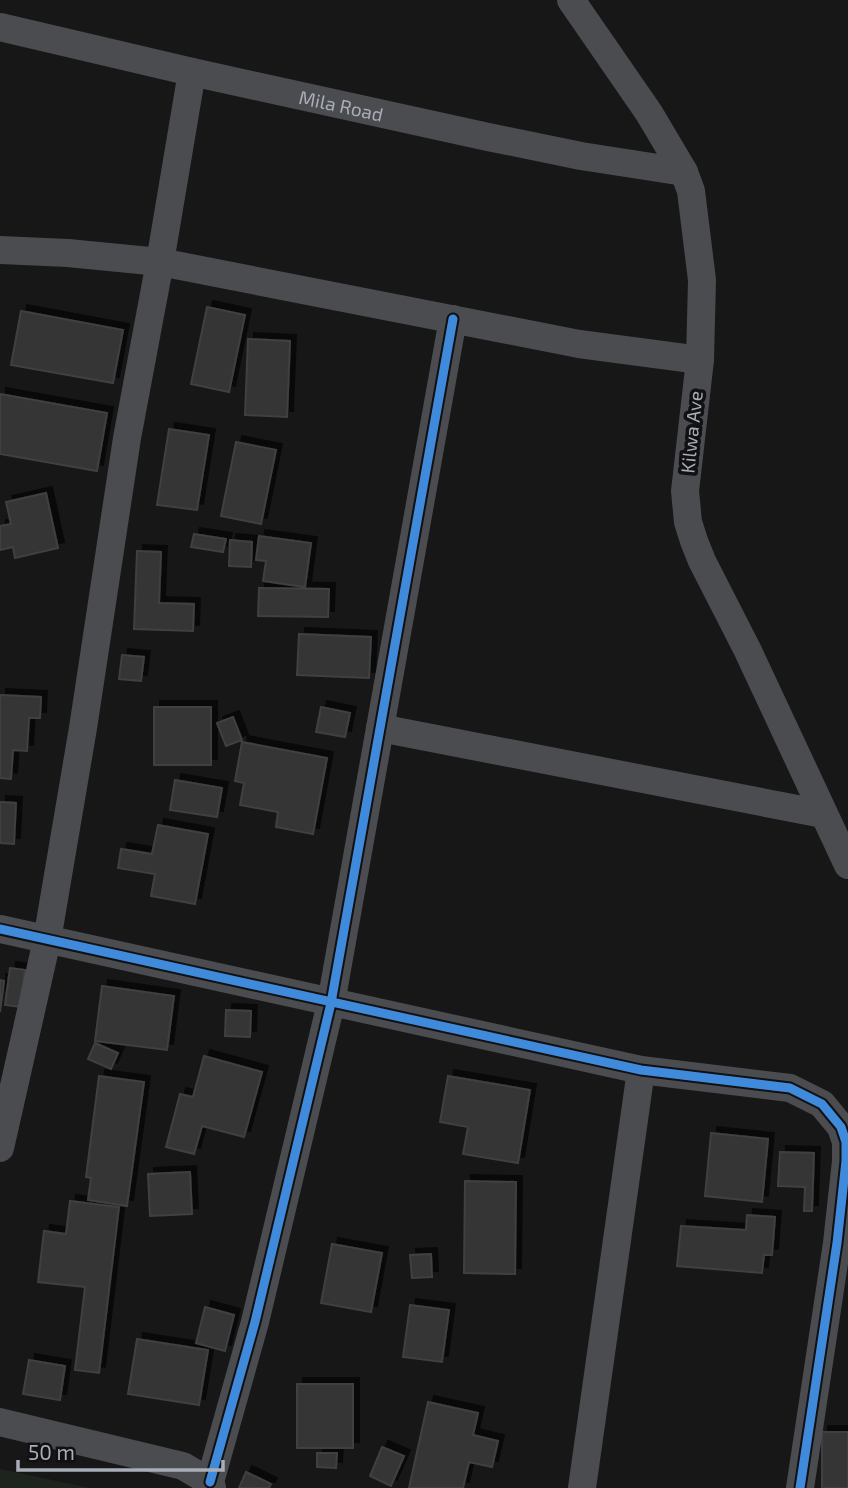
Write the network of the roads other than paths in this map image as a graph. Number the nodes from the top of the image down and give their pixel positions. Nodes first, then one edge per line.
1 (571, 0) edge
2 (0, 27) edge
3 (192, 72) junction
4 (684, 172) junction
5 (0, 250) edge
6 (160, 262) junction
7 (453, 319) junction
8 (700, 360) junction
9 (380, 727) junction
10 (823, 814) junction
11 (848, 865) edge
12 (0, 929) edge
13 (47, 940) junction
14 (331, 1003) junction
15 (641, 1070) junction
16 (0, 1148) edge
17 (0, 1422) edge
18 (211, 1485) edge
19 (582, 1488) edge
20 (800, 1488) edge

1 - 4 street, Kilwa Ave
2 - 3 street, Mila Road
3 - 4 street, Mila Road
3 - 6 street
4 - 8 street, Kilwa Ave
5 - 6 street
6 - 7 street
6 - 13 street
7 - 8 street
7 - 9 street
8 - 10 street, Kilwa Ave
9 - 10 street
9 - 14 street
10 - 11 street, Kilwa Ave
12 - 13 street
13 - 14 street
13 - 16 street
14 - 15 street
14 - 18 street
15 - 19 street
15 - 20 street
17 - 18 street

